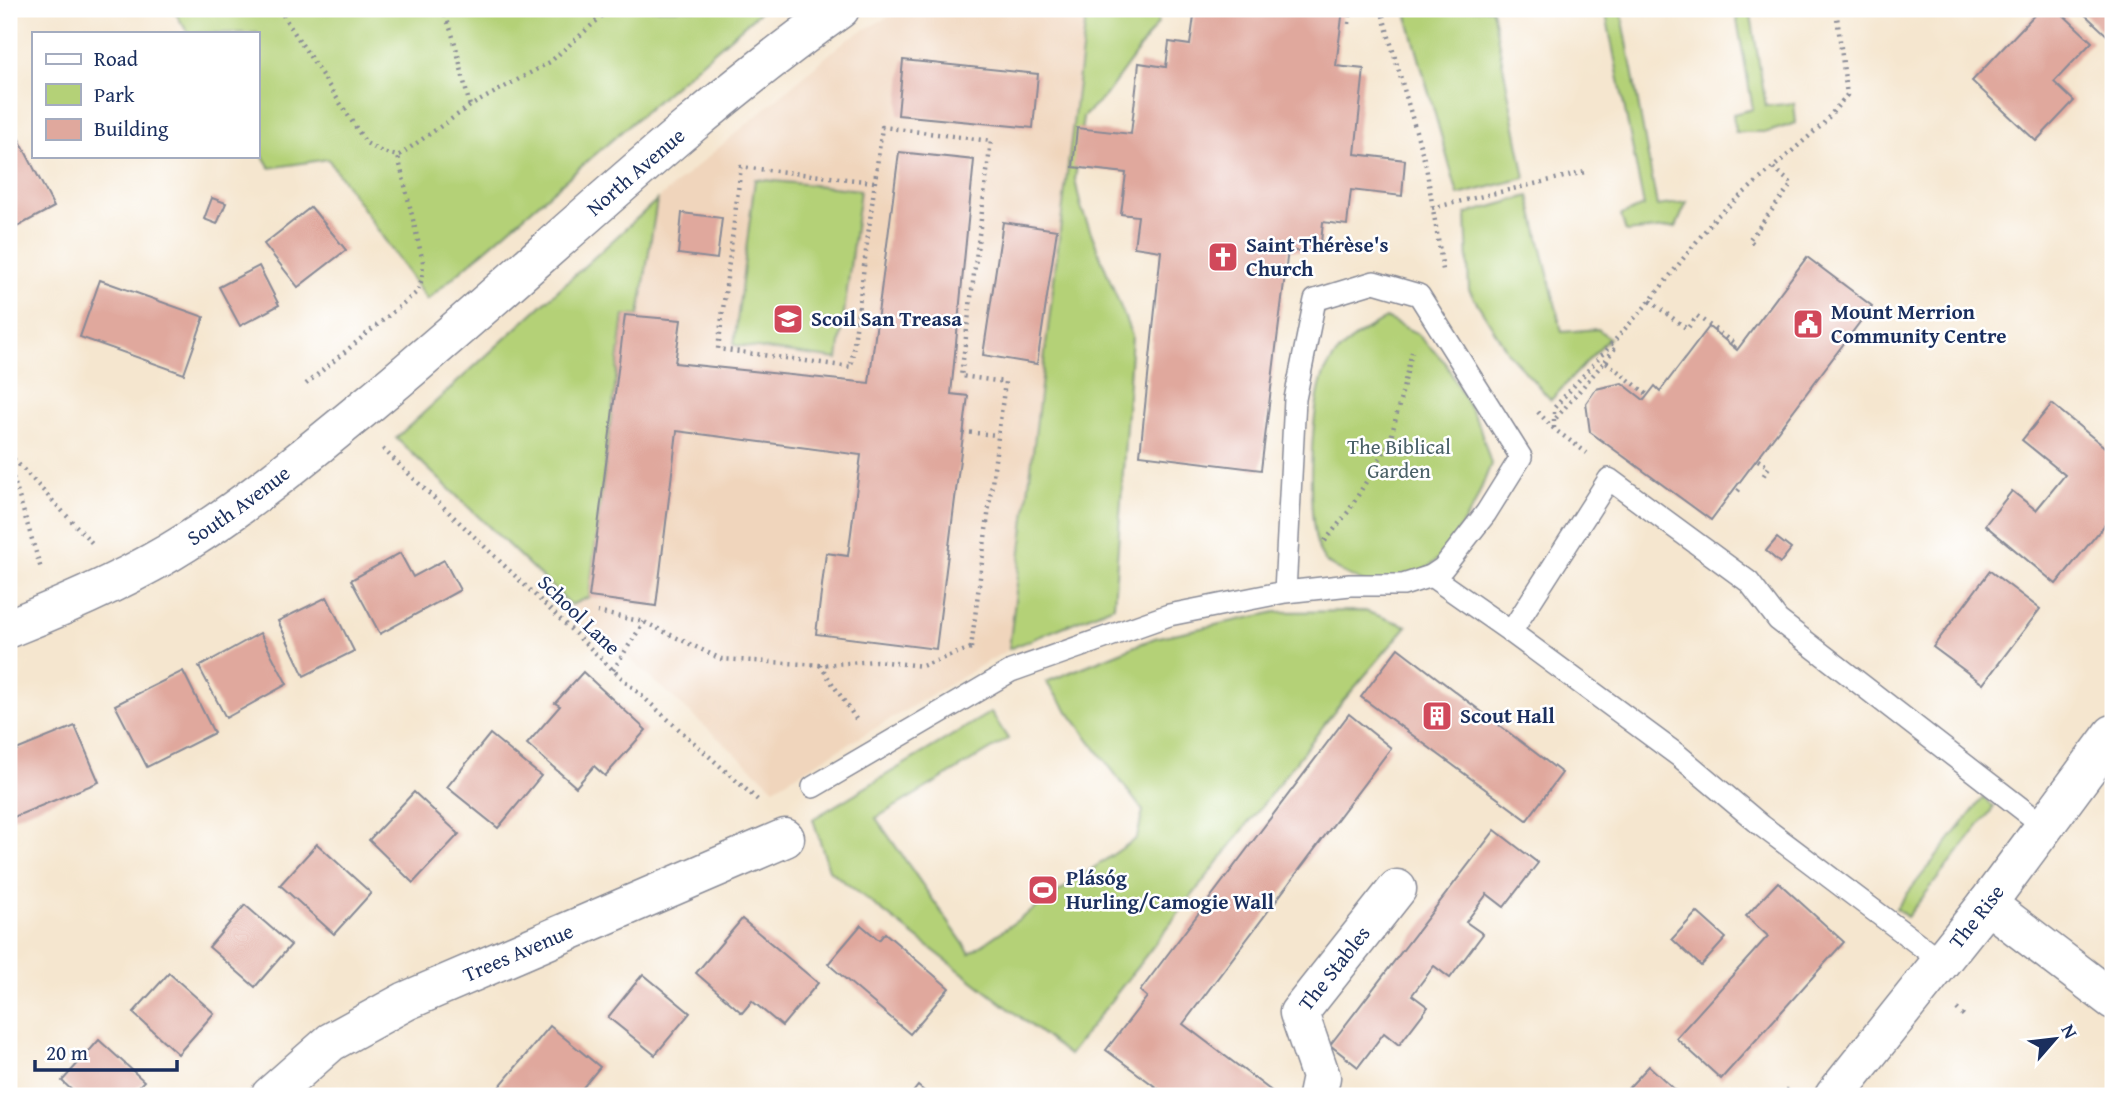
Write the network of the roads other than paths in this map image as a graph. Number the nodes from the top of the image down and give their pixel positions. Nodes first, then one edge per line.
1 (840, 9) edge
2 (441, 344) joint
3 (1431, 576) junction
4 (1285, 592) junction
5 (9, 628) edge
6 (1511, 632) junction
7 (2113, 734) edge
8 (813, 787) dead end
9 (2044, 826) junction
10 (785, 838) dead end
11 (1397, 889) dead end
12 (1987, 904) junction
13 (1941, 961) junction
14 (2113, 1000) edge
15 (270, 1096) edge
16 (1317, 1096) edge
17 (1834, 1096) edge

1 - 2 street, North Avenue
2 - 5 street, South Avenue
3 - 4 lane
3 - 4 lane
3 - 6 lane
4 - 8 lane
6 - 9 lane
6 - 13 lane
7 - 9 street, The Rise
9 - 12 street, The Rise
10 - 15 street, Trees Avenue
11 - 16 street, The Stables
12 - 13 street, The Rise
12 - 14 street
13 - 17 street, The Rise

